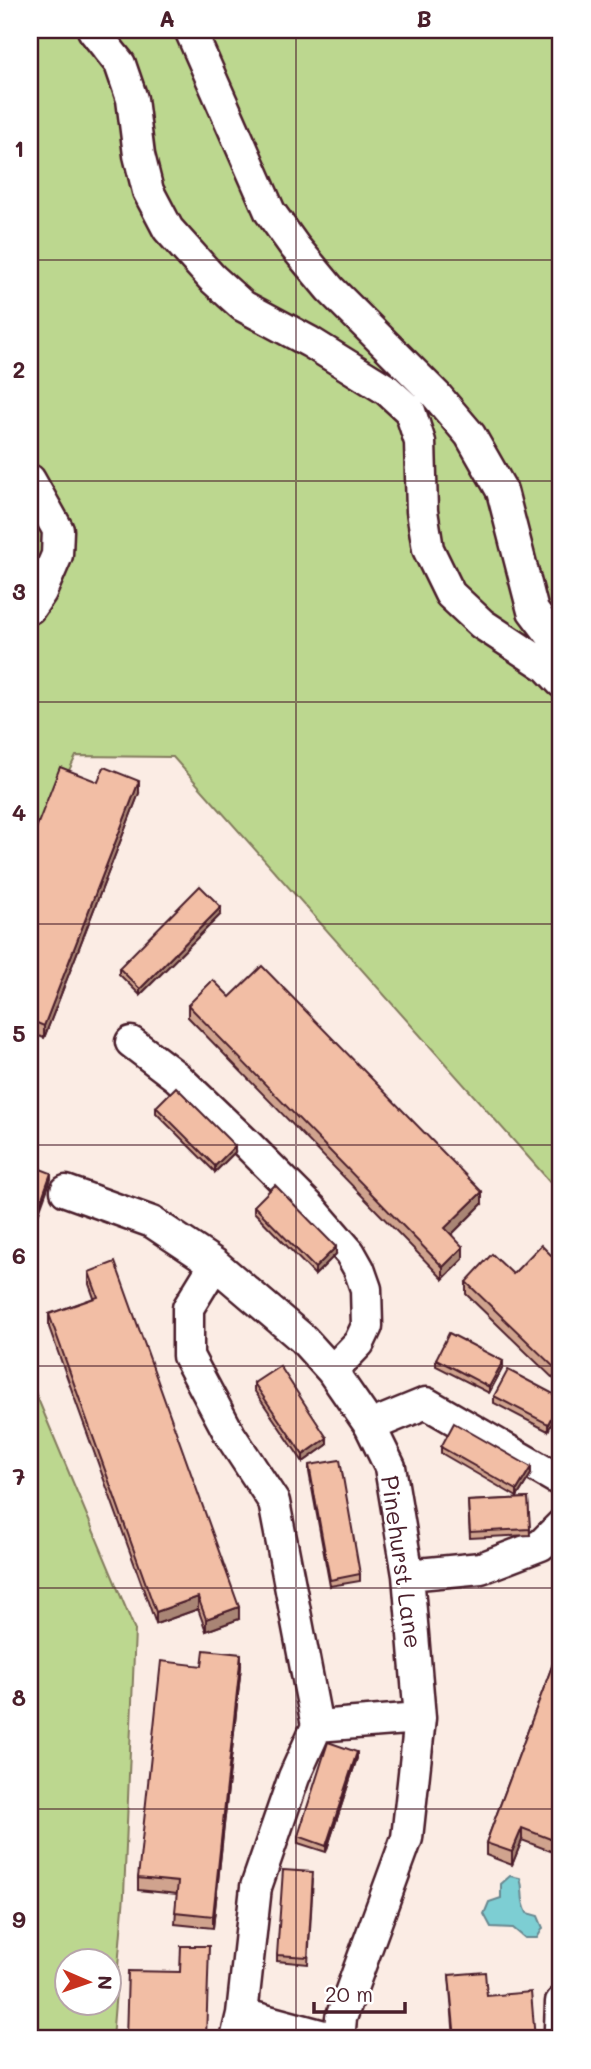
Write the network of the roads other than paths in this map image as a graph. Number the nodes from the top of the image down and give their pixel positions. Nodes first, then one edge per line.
1 (93, 30) edge
2 (190, 30) edge
3 (30, 480) edge
4 (30, 608) edge
5 (561, 648) edge
6 (561, 682) edge
7 (131, 1042) dead end
8 (66, 1191) dead end
9 (215, 1264) junction
10 (332, 1371) junction
11 (370, 1426) junction
12 (561, 1481) edge
13 (561, 1525) edge
14 (408, 1575) junction
15 (420, 1718) junction
16 (317, 1726) junction
17 (561, 2002) edge
18 (239, 2027) edge
19 (337, 2039) edge
20 (561, 2039) edge

1 - 6 street
2 - 5 street
3 - 4 street
7 - 10 street
8 - 9 street, Pinehurst Lane
9 - 10 street, Pinehurst Lane
9 - 16 street
10 - 11 street, Pinehurst Lane
11 - 12 street
11 - 14 street, Pinehurst Lane
13 - 14 street
14 - 15 street, Pinehurst Lane
15 - 16 street
15 - 19 street, Pinehurst Lane
16 - 18 street
17 - 20 street
18 - 19 street

